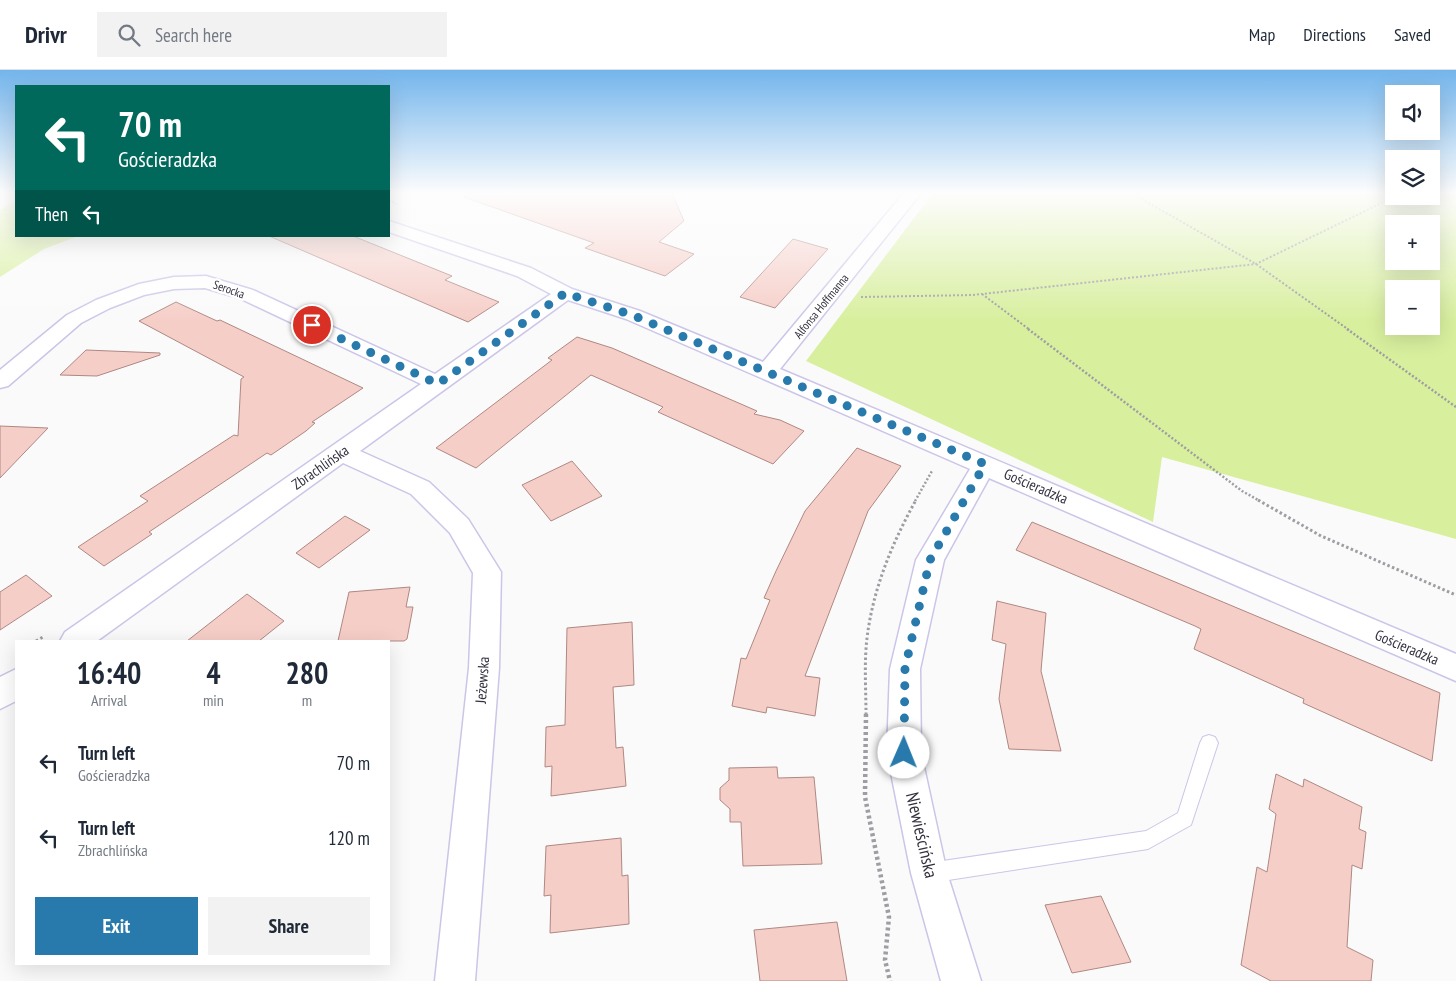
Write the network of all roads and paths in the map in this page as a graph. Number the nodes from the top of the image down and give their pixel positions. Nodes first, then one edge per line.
1 (417, 236) edge
2 (878, 236) edge
3 (1206, 236) edge
4 (1315, 236) edge
5 (1256, 264) junction
6 (565, 293) junction
7 (982, 294) junction
8 (827, 298) junction
9 (766, 372) junction
10 (0, 382) edge
11 (438, 384) junction
12 (1456, 407) edge
13 (342, 452) junction
14 (985, 464) junction
15 (1456, 594) edge
16 (76, 640) edge
17 (1456, 668) edge
18 (15, 684) edge
19 (0, 695) edge
20 (1208, 743) dead end
21 (929, 873) junction
22 (455, 981) edge
23 (961, 981) edge

1 - 6 street, Gościeradzka
2 - 8 street, Alfonsa Hoffmanna
3 - 5 path
4 - 5 path
5 - 7 path
5 - 12 path
6 - 9 street, Gościeradzka
6 - 11 street, Zbrachlińska
7 - 8 path
7 - 15 path
8 - 9 street, Alfonsa Hoffmanna
9 - 14 street, Gościeradzka
10 - 11 street, Serocka
11 - 13 street, Zbrachlińska
13 - 16 street, Zbrachlińska
13 - 22 street, Jeżewska
14 - 17 street, Gościeradzka
14 - 21 street, Niewieścińska
18 - 19 street
20 - 21 lane
21 - 23 street, Niewieścińska

